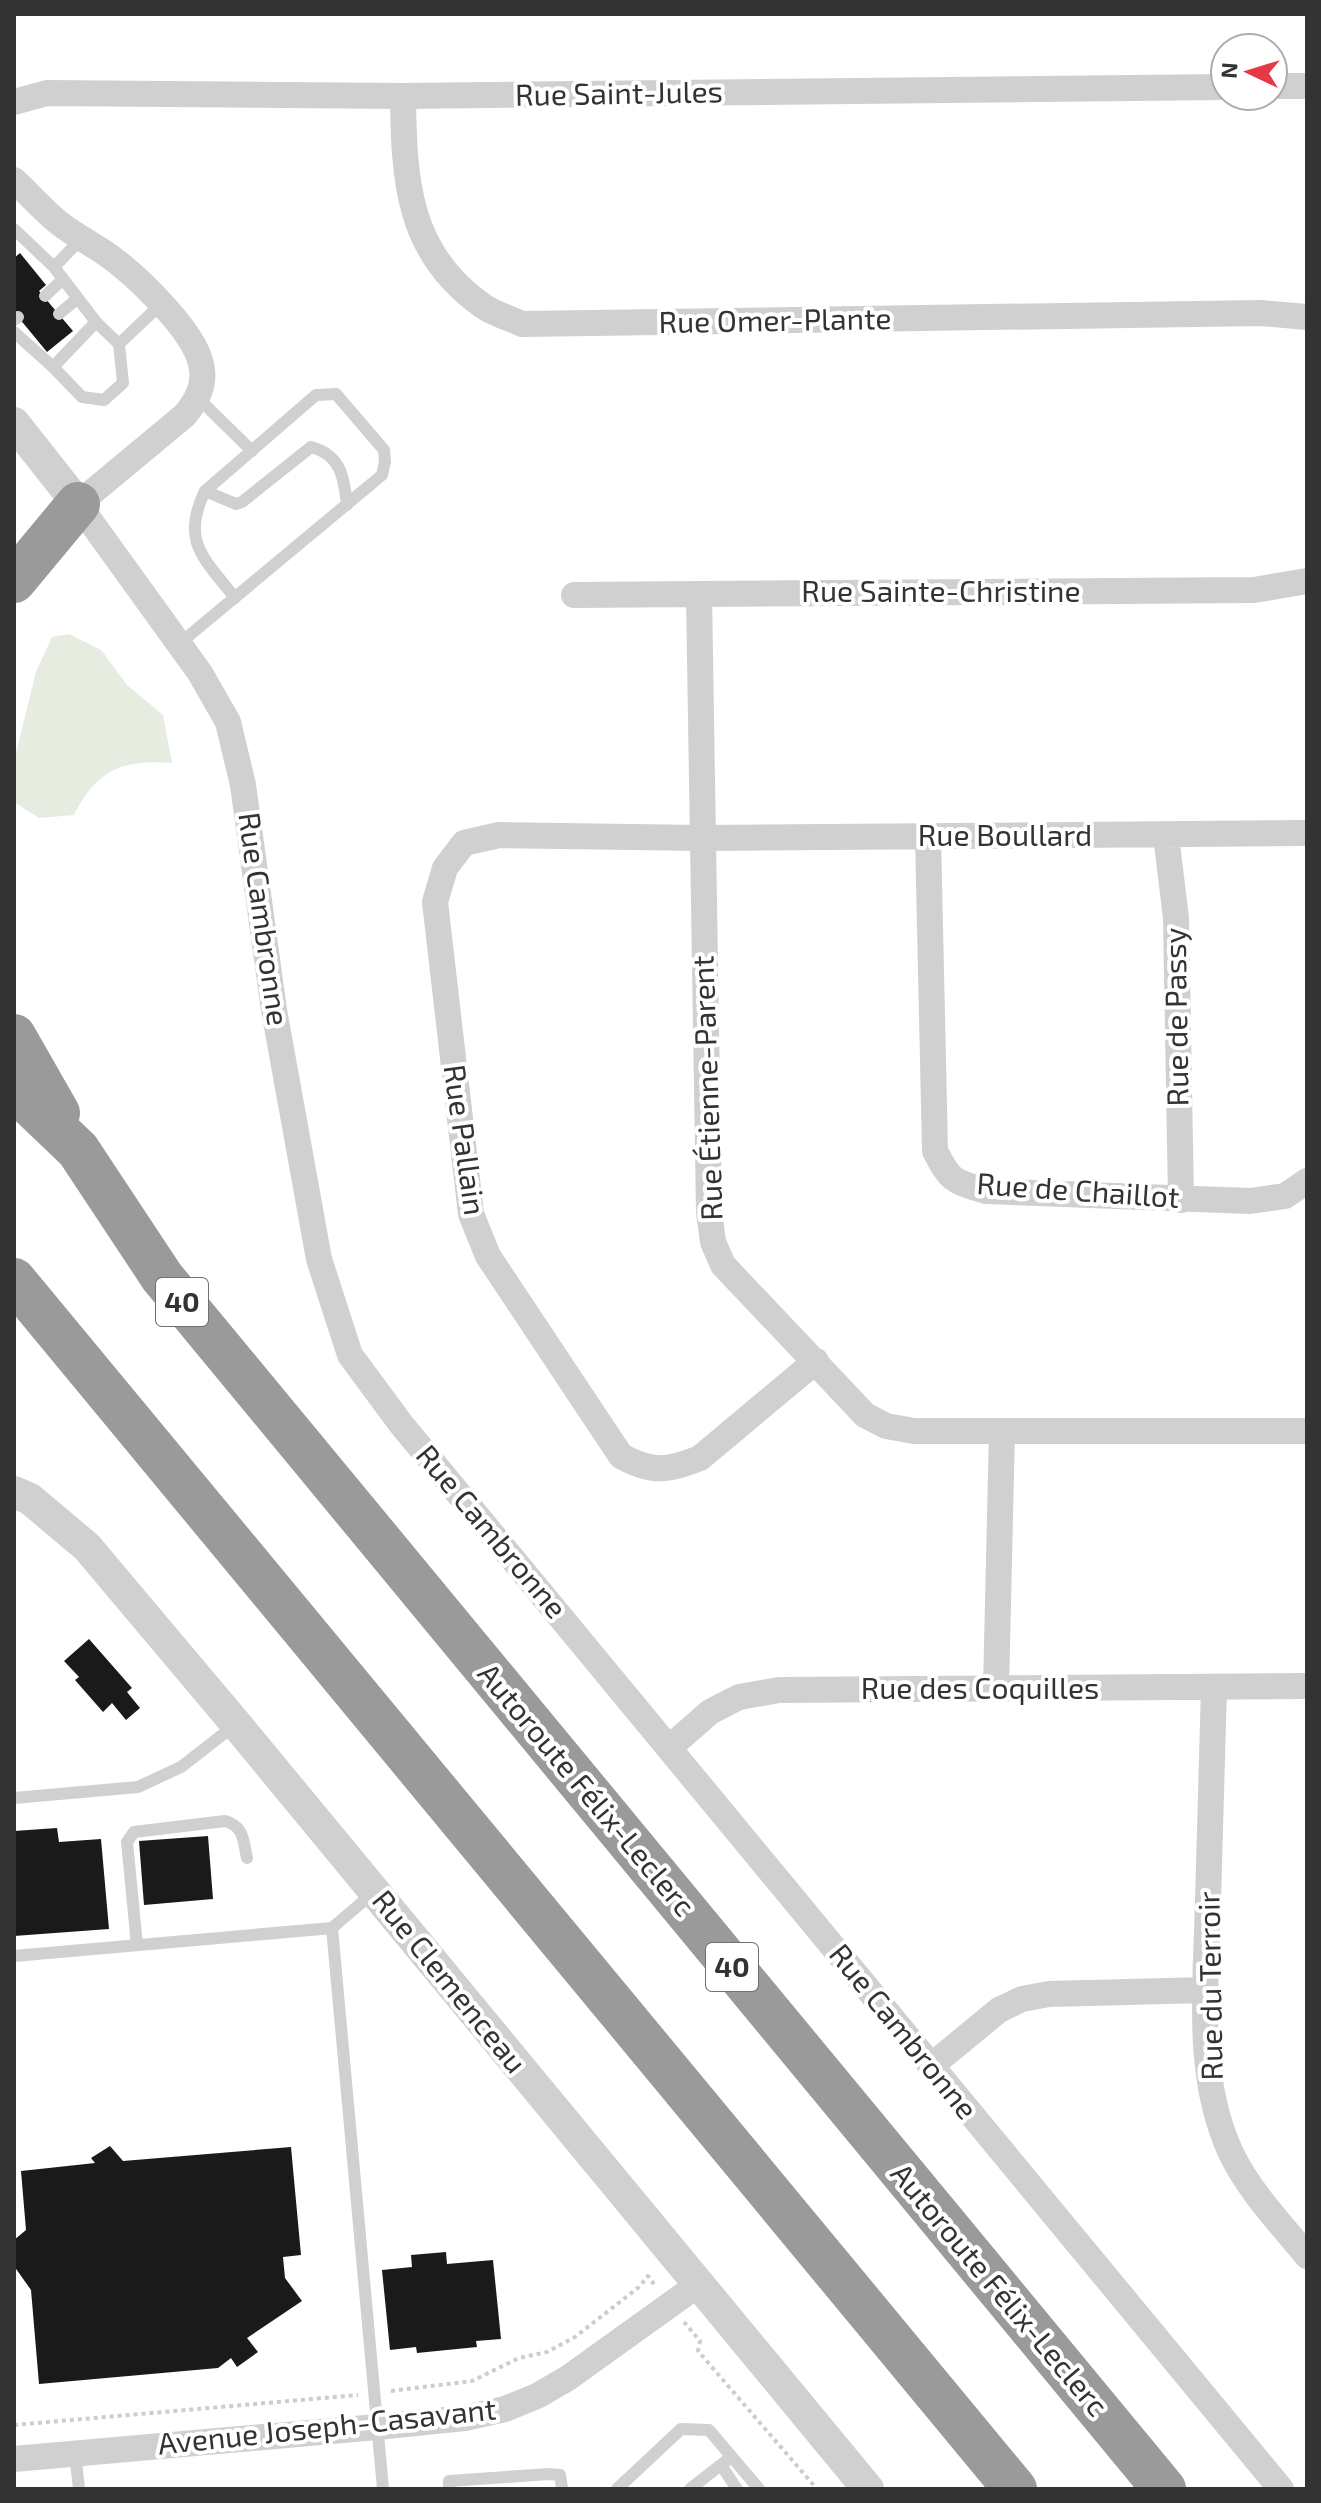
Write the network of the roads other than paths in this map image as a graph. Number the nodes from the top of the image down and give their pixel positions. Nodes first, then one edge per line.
1 (1209, 87) edge
2 (403, 96) junction
3 (14, 102) edge
4 (14, 180) edge
5 (14, 229) edge
6 (82, 238) junction
7 (54, 267) junction
8 (63, 279) junction
9 (45, 296) dead end
10 (78, 298) junction
11 (161, 304) junction
12 (59, 314) dead end
13 (1307, 317) edge
14 (96, 322) junction
15 (22, 338) edge
16 (119, 344) junction
17 (53, 367) junction
18 (198, 398) junction
19 (14, 423) edge
20 (252, 451) junction
21 (205, 491) junction
22 (78, 504) junction
23 (347, 505) junction
24 (14, 545) edge
25 (14, 581) edge
26 (1307, 581) edge
27 (699, 594) junction
28 (574, 595) dead end
29 (235, 598) junction
30 (179, 644) junction
31 (1307, 833) edge
32 (928, 836) junction
33 (1166, 836) junction
34 (702, 838) junction
35 (14, 1036) edge
36 (14, 1089) edge
37 (78, 1150) junction
38 (1307, 1181) edge
39 (1181, 1200) junction
40 (14, 1280) edge
41 (816, 1361) junction
42 (1002, 1431) junction
43 (1307, 1431) edge
44 (14, 1492) edge
45 (1307, 1686) edge
46 (1214, 1687) junction
47 (996, 1689) junction
48 (236, 1724) junction
49 (670, 1747) junction
50 (14, 1798) edge
51 (247, 1858) dead end
52 (375, 1891) junction
53 (332, 1928) junction
54 (137, 1945) junction
55 (14, 1956) edge
56 (1206, 1990) junction
57 (931, 2066) junction
58 (1307, 2256) edge
59 (699, 2284) junction
60 (377, 2427) junction
61 (75, 2453) junction
62 (14, 2459) edge
63 (726, 2461) junction
64 (562, 2488) edge
65 (79, 2489) edge
66 (383, 2489) edge
67 (449, 2489) edge
68 (617, 2489) edge
69 (690, 2489) edge
70 (737, 2489) edge
71 (759, 2489) edge
72 (868, 2489) edge
73 (1015, 2489) edge
74 (1164, 2489) edge
75 (1281, 2489) edge

1 - 2 street, Rue Saint-Jules
2 - 3 street, Rue Saint-Jules
2 - 13 street, Rue Omer-Plante
4 - 6 street
5 - 7 lane
6 - 7 lane
6 - 11 street
7 - 8 lane
8 - 9 lane
8 - 10 lane
10 - 12 lane
10 - 14 lane
11 - 16 lane
11 - 18 street
14 - 16 lane
14 - 17 lane
15 - 17 lane
16 - 17 lane
18 - 20 lane
18 - 22 street
19 - 22 street, Rue Cambronne
20 - 21 lane
20 - 23 lane
21 - 23 lane
21 - 29 lane
22 - 24 highway
22 - 25 highway
22 - 30 street, Rue Cambronne
23 - 29 lane
26 - 27 street, Rue Sainte-Christine
27 - 28 street, Rue Sainte-Christine
27 - 34 street, Rue Étienne-Parent
29 - 30 lane
30 - 49 street, Rue Cambronne
31 - 33 street, Rue Boullard
32 - 33 street, Rue Boullard
32 - 34 street, Rue Boullard
32 - 39 street, Rue de Chaillot
33 - 39 street, Rue de Passy
34 - 41 street, Rue Étienne-Parent
34 - 41 street, Rue Pallain
35 - 37 highway
36 - 37 highway, Autoroute Félix-Leclerc / 40
37 - 74 highway, Autoroute Félix-Leclerc / 40
38 - 39 street, Rue de Chaillot
40 - 73 highway
41 - 42 street, Rue Étienne-Parent
42 - 43 street, Rue Étienne-Parent
42 - 47 street
44 - 48 street, Rue Clemenceau
45 - 46 street, Rue des Coquilles
46 - 47 street, Rue des Coquilles
46 - 56 street, Rue du Terroir
47 - 49 street, Rue des Coquilles
48 - 50 lane
48 - 52 street, Rue Clemenceau
49 - 57 street, Rue Cambronne
51 - 54 lane
52 - 53 lane
52 - 59 street, Rue Clemenceau
53 - 54 lane
53 - 60 lane
54 - 55 lane
56 - 57 street
56 - 58 street, Rue du Terroir
57 - 75 street, Rue Cambronne
59 - 60 street, Avenue Joseph-Casavant
59 - 72 street, Rue Clemenceau
60 - 61 street, Avenue Joseph-Casavant
60 - 66 lane
61 - 62 street, Avenue Joseph-Casavant
61 - 65 lane
63 - 68 lane
63 - 69 lane
63 - 70 lane
63 - 71 lane
64 - 67 lane

